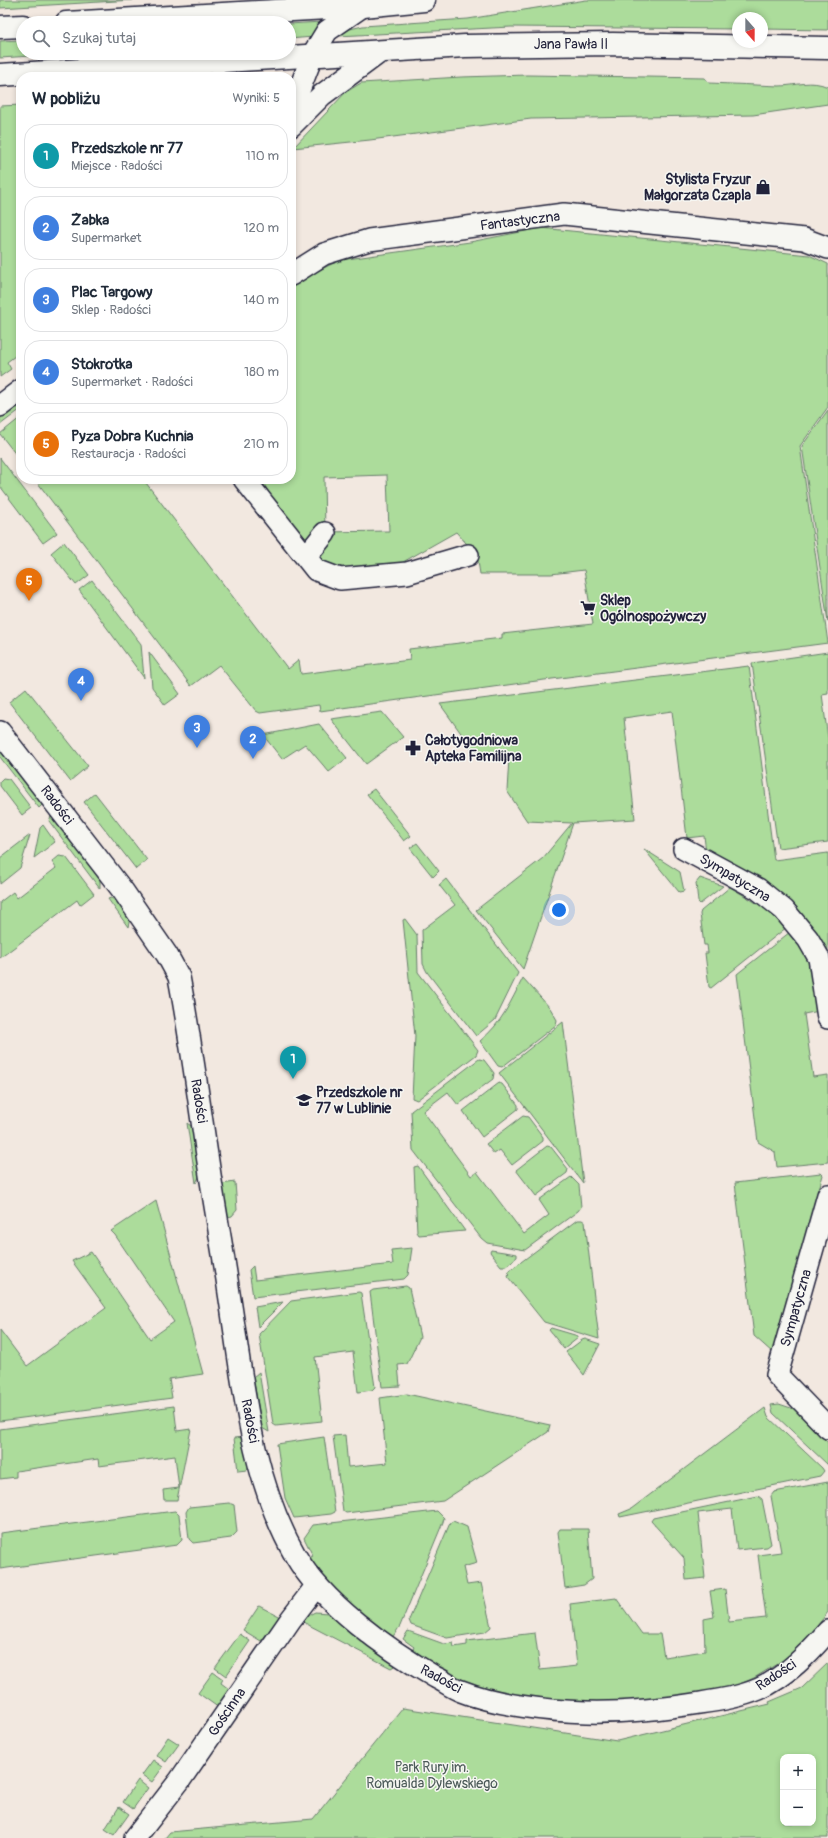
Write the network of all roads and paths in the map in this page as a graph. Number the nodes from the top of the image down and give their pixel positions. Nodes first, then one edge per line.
1 (424, 0) edge
2 (363, 6) junction
3 (188, 16) edge
4 (16, 26) edge
5 (0, 27) edge
6 (828, 48) edge
7 (380, 52) junction
8 (314, 54) junction
9 (296, 55) edge
10 (220, 60) edge
11 (31, 72) edge
12 (16, 73) edge
13 (0, 74) edge
14 (296, 99) edge
15 (296, 121) edge
16 (828, 248) edge
17 (296, 272) edge
18 (16, 394) edge
19 (0, 406) edge
20 (248, 484) edge
21 (325, 533) dead end
22 (468, 555) dead end
23 (306, 557) junction
24 (0, 732) edge
25 (684, 849) dead end
26 (828, 1018) edge
27 (828, 1195) edge
28 (828, 1428) edge
29 (317, 1585) junction
30 (828, 1631) edge
31 (135, 1838) edge

1 - 2 main road
2 - 3 main road
2 - 8 street
4 - 5 main road
6 - 7 main road, Jana Pawła II
7 - 8 main road, Jana Pawła II
7 - 15 street
8 - 9 main road, Jana Pawła II
8 - 14 street
10 - 11 main road, Jana Pawła II
12 - 13 main road, Jana Pawła II
16 - 17 street, Fantastyczna
18 - 19 street
20 - 23 street
21 - 23 street
22 - 23 street
24 - 29 street, Radości
25 - 26 street, Sympatyczna
27 - 28 street, Sympatyczna
29 - 30 street, Radości
29 - 31 street, Gościnna

